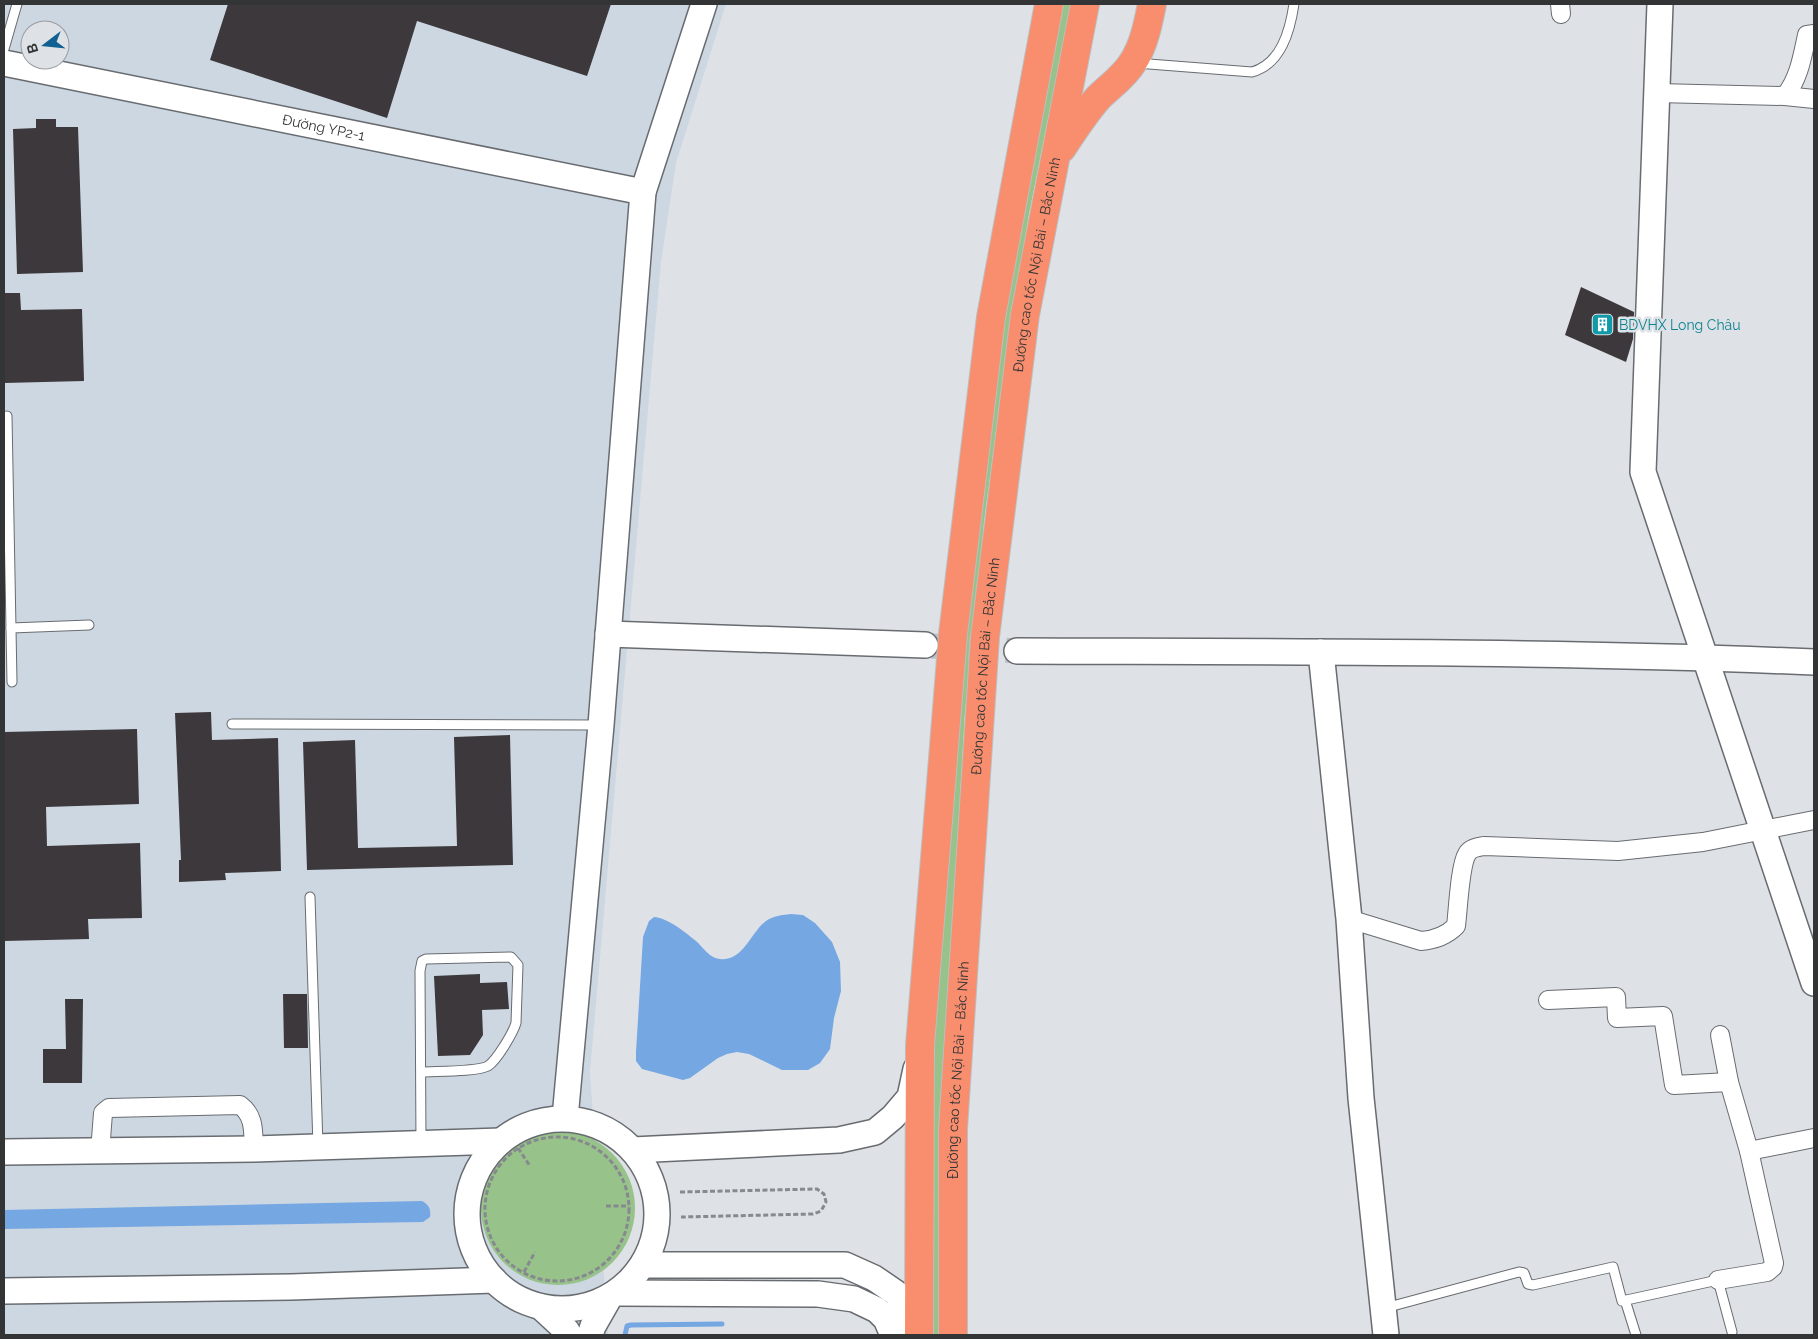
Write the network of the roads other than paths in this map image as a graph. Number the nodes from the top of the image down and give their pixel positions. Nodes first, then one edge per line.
1 (17, 4) edge
2 (704, 4) edge
3 (1049, 4) edge
4 (1085, 4) edge
5 (1152, 4) edge
6 (1294, 4) edge
7 (1660, 4) edge
8 (1814, 34) edge
9 (4, 49) edge
10 (4, 63) edge
11 (1133, 63) junction
12 (1657, 93) junction
13 (1785, 96) junction
14 (1814, 99) edge
15 (1055, 158) junction
16 (644, 192) junction
17 (7, 416) dead end
18 (6, 522) edge
19 (88, 625) dead end
20 (10, 628) junction
21 (608, 634) junction
22 (925, 645) tunnel mouth
23 (1017, 651) tunnel mouth
24 (1321, 652) junction
25 (1705, 657) junction
26 (1814, 662) edge
27 (12, 682) dead end
28 (232, 724) dead end
29 (601, 725) junction
30 (1814, 820) edge
31 (1763, 830) junction
32 (310, 897) dead end
33 (1349, 919) junction
34 (1814, 983) edge
35 (1548, 1000) dead end
36 (1720, 1036) dead end
37 (920, 1045) junction
38 (421, 1072) junction
39 (1729, 1082) junction
40 (565, 1118) junction
41 (1814, 1138) edge
42 (421, 1143) junction
43 (510, 1145) junction
44 (318, 1147) junction
45 (254, 1149) junction
46 (633, 1150) junction
47 (1749, 1151) junction
48 (4, 1152) edge
49 (100, 1152) junction
50 (644, 1265) junction
51 (494, 1280) junction
52 (1718, 1280) junction
53 (4, 1291) edge
54 (614, 1295) junction
55 (1625, 1300) junction
56 (540, 1307) junction
57 (1383, 1308) junction
58 (1732, 1332) dead end
59 (569, 1335) edge
60 (590, 1335) edge
61 (894, 1335) edge
62 (913, 1335) edge
63 (919, 1335) edge
64 (953, 1335) edge
65 (1386, 1335) edge
66 (1636, 1335) edge

1 - 9 lane
2 - 16 street
3 - 37 highway
4 - 15 highway, Đường cao tốc Nội Bài – Bắc Ninh
5 - 11 highway
6 - 11 lane
7 - 12 street
8 - 13 street
10 - 16 street, Đường YP2-1
11 - 15 highway
12 - 13 street
12 - 25 street
13 - 14 street
15 - 64 highway, Đường cao tốc Nội Bài – Bắc Ninh
16 - 21 street
17 - 18 lane
18 - 20 lane
19 - 20 lane
20 - 27 lane
21 - 22 street
21 - 29 street
23 - 24 street
24 - 25 street
24 - 33 street
25 - 26 street
25 - 31 street
28 - 29 lane
29 - 40 street
30 - 31 street
31 - 33 street
31 - 34 street
32 - 44 lane
33 - 57 street
35 - 39 street
36 - 39 street
37 - 46 street
37 - 63 highway
38 - 38 lane
38 - 42 lane
39 - 47 street
40 - 43 street
40 - 46 street
41 - 47 street
42 - 43 street
42 - 44 street
43 - 51 street
44 - 45 street
45 - 49 street
45 - 49 street
46 - 50 street
47 - 52 street
48 - 49 street
50 - 54 street
50 - 62 street
51 - 53 street
51 - 56 street
52 - 55 lane
52 - 58 lane
54 - 56 street
54 - 60 street
54 - 61 street
55 - 57 lane
55 - 66 lane
56 - 59 street
57 - 65 street

